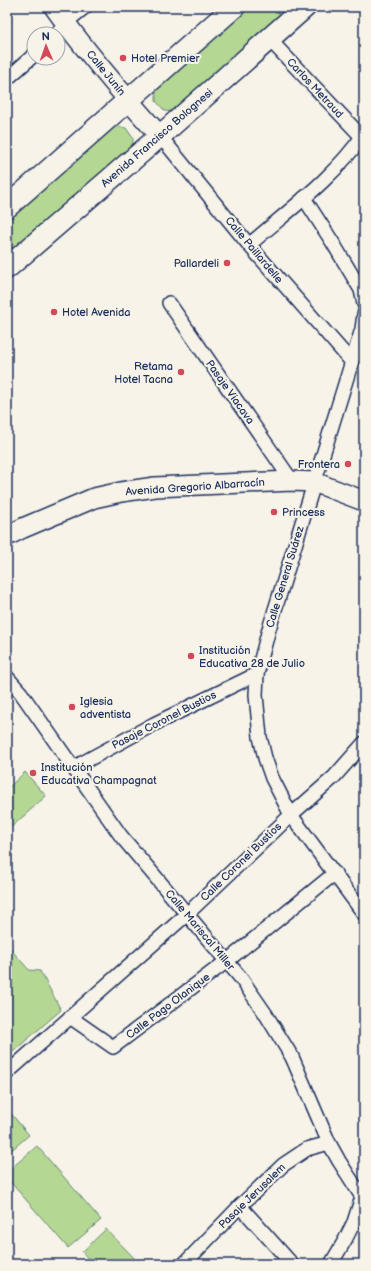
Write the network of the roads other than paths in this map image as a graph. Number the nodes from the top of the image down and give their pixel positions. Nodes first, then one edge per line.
1 (54, 7) edge
2 (85, 7) edge
3 (234, 7) edge
4 (305, 7) edge
5 (60, 26) edge
6 (64, 26) edge
7 (66, 34) edge
8 (269, 39) junction
9 (26, 62) edge
10 (7, 79) edge
11 (128, 100) junction
12 (363, 135) edge
13 (160, 136) junction
14 (304, 198) junction
15 (7, 207) edge
16 (249, 245) junction
17 (7, 268) edge
18 (169, 303) dead end
19 (364, 304) edge
20 (364, 314) edge
21 (351, 361) junction
22 (292, 481) junction
23 (314, 482) junction
24 (364, 501) edge
25 (7, 536) edge
26 (257, 674) junction
27 (7, 676) edge
28 (364, 743) edge
29 (73, 768) junction
30 (291, 815) junction
31 (335, 873) junction
32 (363, 910) edge
33 (186, 915) junction
34 (227, 961) junction
35 (70, 1017) junction
36 (7, 1073) edge
37 (329, 1143) junction
38 (363, 1196) edge
39 (240, 1206) junction
40 (184, 1264) edge
41 (292, 1264) edge
42 (331, 1264) edge

1 - 5 street, Calle Junín
2 - 6 street
3 - 11 main road
4 - 8 main road, Avenida Francisco Bolognesi
7 - 11 street, Calle Junín
8 - 12 street, Carlos Metraud
8 - 13 main road, Avenida Francisco Bolognesi
9 - 10 street
11 - 13 street, Calle Junín
11 - 15 main road
12 - 14 street
13 - 16 street, Calle Paillardelle
13 - 17 main road, Avenida Francisco Bolognesi
14 - 16 street
14 - 19 street
16 - 21 street, Calle Paillardelle
18 - 22 street, Pasaje Viacava
20 - 21 street, Calle General Suárez
21 - 23 street, Calle General Suárez
22 - 23 street, Avenida Gregorio Albarracín
22 - 25 street, Avenida Gregorio Albarracín
23 - 24 street, Avenida Gregorio Albarracín
23 - 26 street, Calle General Suárez
26 - 29 street, Pasaje Coronel Bustios
26 - 30 street, Calle General Suárez
27 - 29 street, Calle Mariscal Miller
28 - 30 street, Calle Coronel Bustíos
29 - 33 street, Calle Mariscal Miller
30 - 31 street, Calle General Suárez
30 - 33 street, Calle Coronel Bustíos
31 - 32 street, Calle General Suárez
31 - 34 street, Calle Pago Olanique
33 - 34 street, Calle Mariscal Miller
33 - 35 street, Calle Coronel Bustíos
34 - 35 street, Calle Pago Olanique
34 - 37 street, Calle Mariscal Miller
35 - 36 street, Calle Coronel Bustíos
37 - 38 street, Calle Mariscal Miller
37 - 39 street, Pasaje Jerusalem
38 - 42 street
39 - 40 street, Pasaje Jerusalem
39 - 41 street

